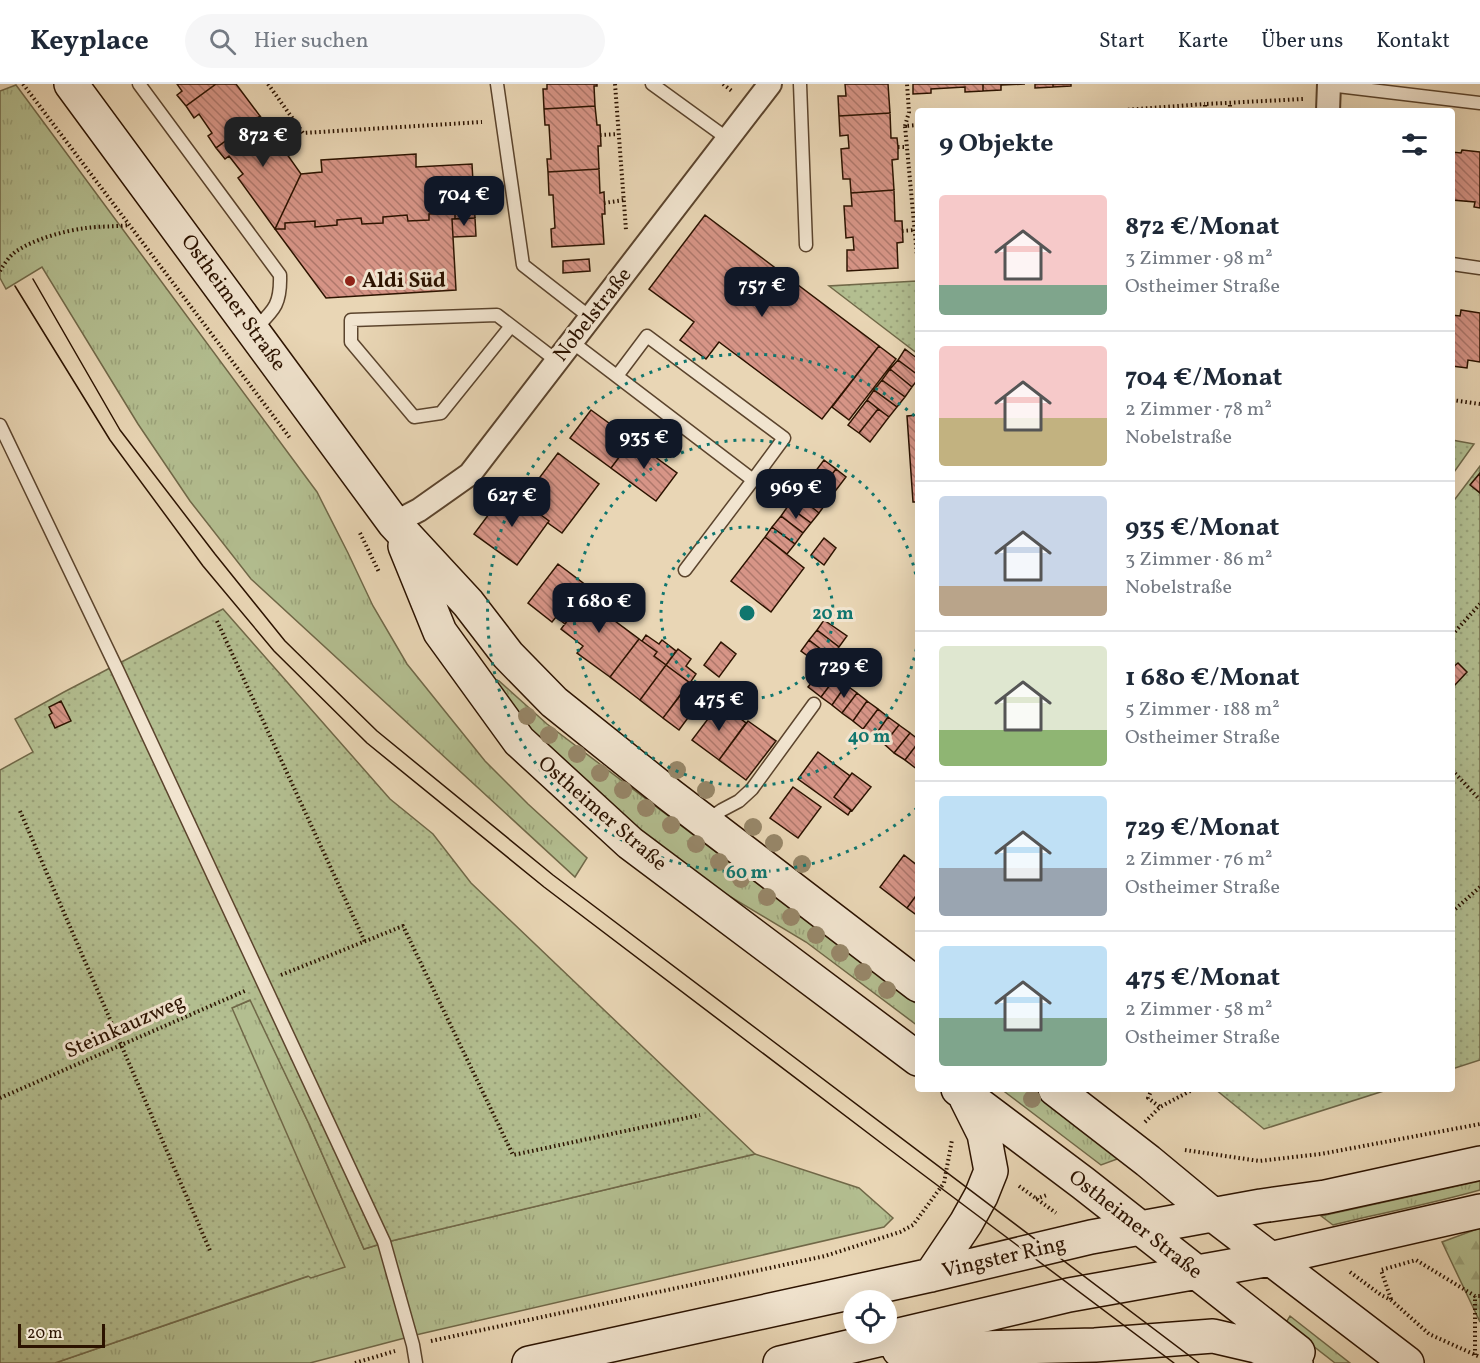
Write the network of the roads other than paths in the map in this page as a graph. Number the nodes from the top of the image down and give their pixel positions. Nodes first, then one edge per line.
1 (71, 84) edge
2 (139, 84) edge
3 (497, 84) edge
4 (652, 84) edge
5 (770, 84) edge
6 (800, 84) edge
7 (1328, 94) edge
8 (1480, 103) edge
9 (728, 139) junction
10 (806, 245) dead end
11 (1455, 264) edge
12 (1480, 268) edge
13 (591, 318) junction
14 (511, 326) junction
15 (253, 331) junction
16 (572, 342) junction
17 (557, 362) junction
18 (616, 376) junction
19 (0, 425) edge
20 (753, 480) junction
21 (394, 522) junction
22 (685, 570) dead end
23 (518, 665) junction
24 (477, 683) junction
25 (814, 704) dead end
26 (705, 822) junction
27 (915, 983) edge
28 (915, 1057) edge
29 (961, 1092) edge
30 (1059, 1092) edge
31 (1480, 1163) edge
32 (1480, 1211) edge
33 (1212, 1214) junction
34 (1139, 1227) junction
35 (1270, 1259) junction
36 (1197, 1273) junction
37 (931, 1275) junction
38 (832, 1352) junction
39 (416, 1363) edge
40 (529, 1363) edge
41 (780, 1363) edge
42 (1296, 1363) edge
43 (1311, 1363) edge
44 (1407, 1363) edge

1 - 15 main road, Ostheimer Straße
2 - 15 lane
3 - 13 lane
4 - 9 lane
5 - 9 street, Nobelstraße
6 - 10 lane
7 - 8 lane
9 - 13 street, Nobelstraße
11 - 12 lane
13 - 16 street, Nobelstraße
14 - 14 lane
14 - 17 lane
15 - 21 main road, Ostheimer Straße
16 - 17 street, Nobelstraße
16 - 18 lane
17 - 21 street, Nobelstraße
18 - 20 lane
18 - 20 lane
19 - 39 lane
20 - 22 lane
21 - 23 main road, Ostheimer Straße
21 - 24 main road, Ostheimer Straße
23 - 24 main road
23 - 26 main road, Ostheimer Straße
24 - 28 main road, Ostheimer Straße
25 - 26 lane
26 - 27 main road, Ostheimer Straße
29 - 34 main road, Ostheimer Straße
29 - 37 main road
30 - 33 main road
31 - 33 main road, Vingster Ring
32 - 35 main road
33 - 34 main road, Vingster Ring
33 - 35 main road
34 - 36 main road, Ostheimer Straße
34 - 37 main road, Vingster Ring
35 - 36 main road
35 - 44 main road
36 - 38 main road
36 - 43 main road, Ostheimer Straße
37 - 40 main road, Vingster Ring
38 - 41 main road
38 - 42 main road

